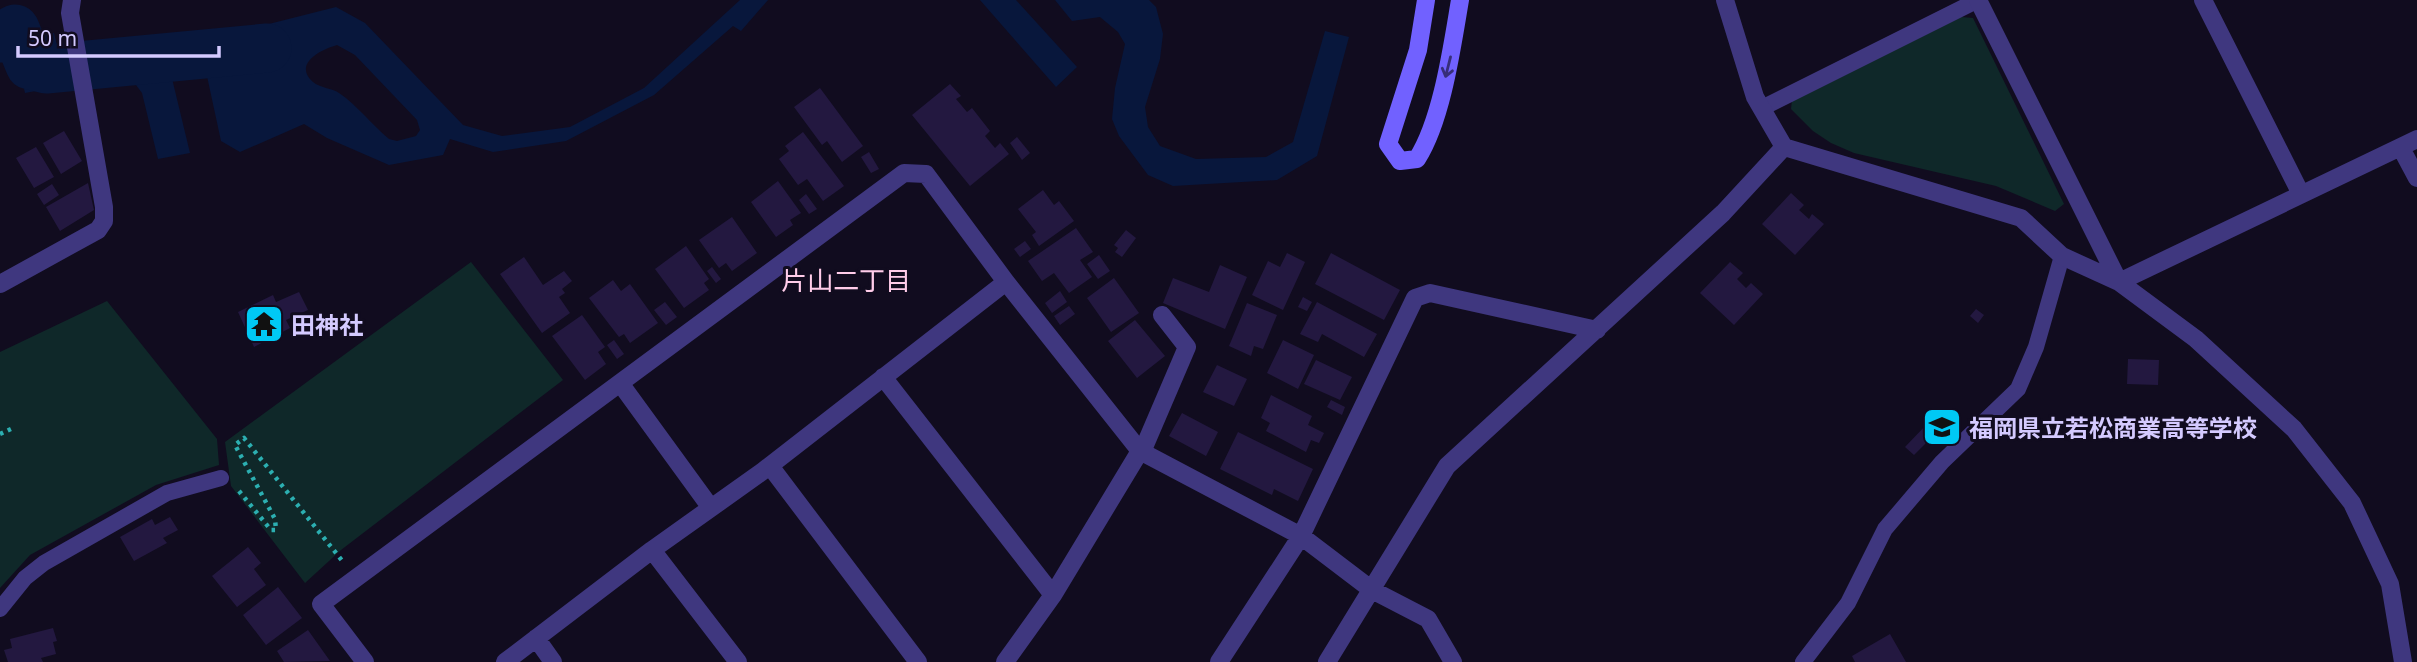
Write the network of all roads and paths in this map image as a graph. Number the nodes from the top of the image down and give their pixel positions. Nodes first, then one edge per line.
1 (72, 0) edge
2 (1426, 0) edge
3 (1460, 0) edge
4 (1725, 0) edge
5 (1978, 0) edge
6 (2203, 0) edge
7 (1762, 108) junction
8 (2409, 144) edge
9 (1784, 147) junction
10 (2417, 178) edge
11 (2301, 194) junction
12 (2062, 256) junction
13 (1006, 282) junction
14 (2119, 282) junction
15 (0, 284) edge
16 (1163, 315) dead end
17 (1597, 330) junction
18 (883, 377) junction
19 (620, 383) junction
20 (11, 429) dead end
21 (0, 434) edge
22 (1141, 451) junction
23 (770, 466) junction
24 (221, 478) dead end
25 (239, 491) dead end
26 (711, 508) junction
27 (1301, 536) junction
28 (652, 550) junction
29 (344, 563) dead end
30 (1372, 590) junction
31 (1053, 595) junction
32 (0, 609) edge
33 (536, 638) junction
34 (365, 662) edge
35 (505, 662) edge
36 (553, 662) edge
37 (738, 662) edge
38 (918, 662) edge
39 (1005, 662) edge
40 (1219, 662) edge
41 (1327, 662) edge
42 (1453, 662) edge
43 (1803, 662) edge
44 (2403, 662) edge

1 - 15 street
3 -> 2 street
4 - 7 street
5 - 7 lane
5 - 14 street
6 - 11 street
7 - 9 street
8 - 10 street
8 - 11 street
9 - 12 street
9 - 17 street
11 - 14 street
12 - 14 street
12 - 43 lane
13 - 18 street
13 - 19 street
13 - 22 street
14 - 44 street
16 - 22 street
17 - 27 street
17 - 30 street
18 - 23 street
18 - 31 street
19 - 26 street
19 - 34 street
20 - 21 path
22 - 27 street
22 - 31 street
23 - 26 street
23 - 38 street
24 - 32 lane
25 - 29 path
26 - 28 street
27 - 30 street
27 - 40 street
28 - 33 street
28 - 37 street
30 - 41 street
30 - 42 street
31 - 39 street
33 - 35 street
33 - 36 street

